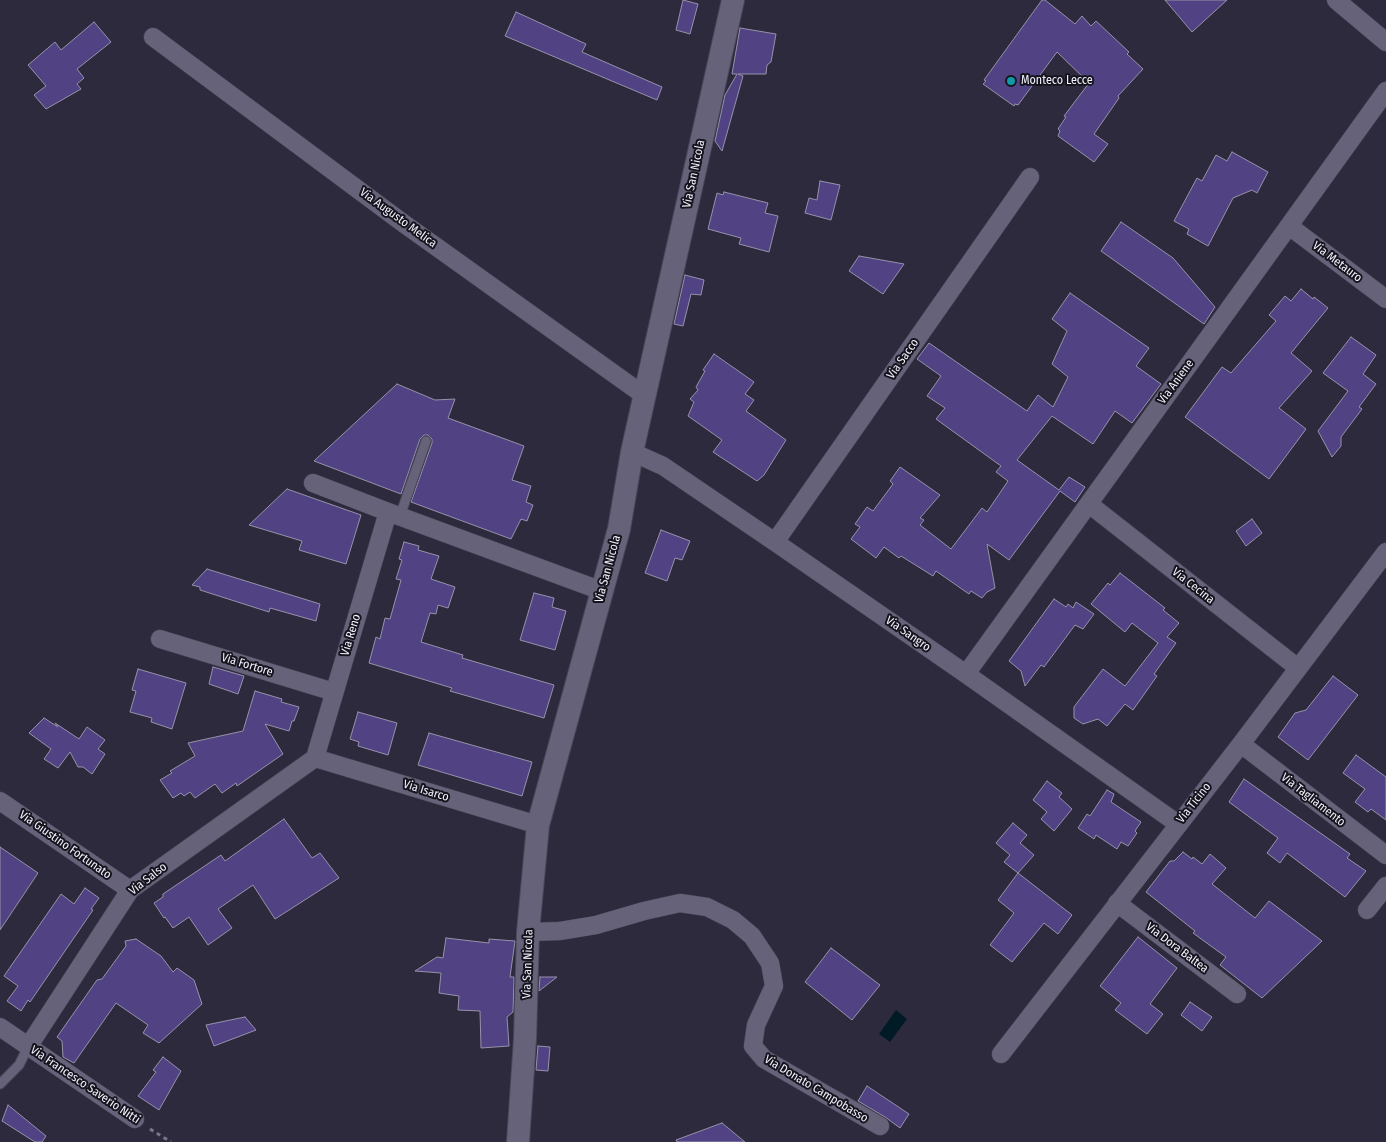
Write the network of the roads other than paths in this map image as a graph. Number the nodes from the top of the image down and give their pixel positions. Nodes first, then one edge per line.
1 (733, 0) edge
2 (1336, 0) edge
3 (153, 37) dead end
4 (1386, 42) edge
5 (1386, 91) edge
6 (1030, 176) dead end
7 (1289, 226) junction
8 (1386, 299) edge
9 (645, 396) junction
10 (426, 441) dead end
11 (632, 452) junction
12 (313, 484) dead end
13 (1089, 504) junction
14 (394, 514) junction
15 (775, 542) junction
16 (1386, 552) edge
17 (602, 591) junction
18 (160, 639) dead end
19 (1298, 668) junction
20 (966, 674) junction
21 (334, 692) junction
22 (1241, 744) junction
23 (315, 758) junction
24 (0, 801) edge
25 (538, 824) junction
26 (1178, 824) junction
27 (1386, 855) edge
28 (1386, 886) edge
29 (130, 890) junction
30 (1117, 903) junction
31 (1368, 910) dead end
32 (528, 932) junction
33 (1237, 994) dead end
34 (0, 1027) edge
35 (28, 1047) junction
36 (1001, 1054) dead end
37 (0, 1084) edge
38 (135, 1118) road end
39 (880, 1126) dead end
40 (518, 1142) edge

1 - 9 street, Via San Nicola
2 - 4 street
3 - 9 street, Via Augusto Melica
5 - 7 street, Via Aniene
6 - 15 street, Via Sacco
7 - 8 street, Via Metauro
7 - 13 street, Via Aniene
9 - 11 street, Via San Nicola
10 - 14 lane
11 - 15 street, Via Sangro
11 - 17 street, Via San Nicola
12 - 14 street
13 - 19 street, Via Cecina
13 - 20 street, Via Aniene
14 - 17 street
14 - 21 street, Via Reno
15 - 20 street, Via Sangro
16 - 19 street, Via Ticino
17 - 25 street, Via San Nicola
18 - 21 street, Via Fortore
19 - 22 street, Via Ticino
20 - 26 street, Via Sangro
21 - 23 street, Via Reno
22 - 26 street, Via Ticino
22 - 27 street, Via Tagliamento
23 - 25 street, Via Isarco
23 - 29 street, Via Salso
24 - 29 street, Via Giustino Fortunato
25 - 32 street, Via San Nicola
26 - 30 street, Via Ticino
28 - 31 street
29 - 35 street, Via Salso
30 - 33 street, Via Dora Baltea
30 - 36 street, Via Ticino
32 - 39 street, Via Donato Campobasso
32 - 40 street, Via San Nicola
34 - 35 street, Via Francesco Saverio Nitti
35 - 37 lane
35 - 38 street, Via Francesco Saverio Nitti

